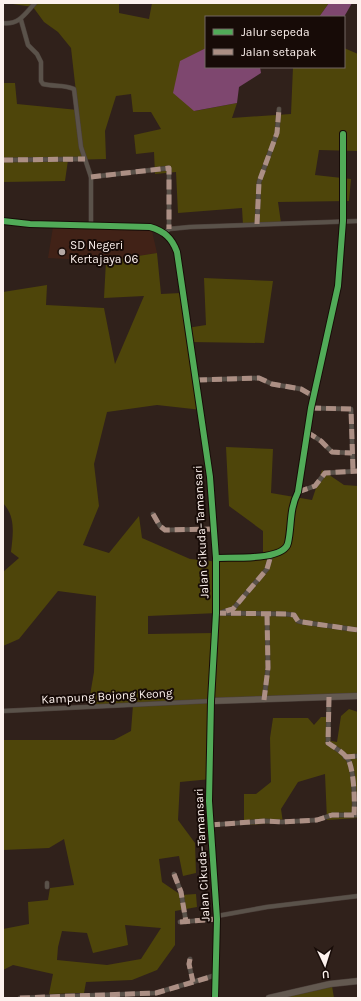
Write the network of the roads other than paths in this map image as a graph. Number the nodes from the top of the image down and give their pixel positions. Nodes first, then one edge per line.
1 (35, 3) edge
2 (21, 20) junction
3 (3, 22) edge
4 (279, 109) dead end
5 (342, 134) dead end
6 (85, 159) junction
7 (3, 160) edge
8 (91, 177) junction
9 (343, 221) junction
10 (358, 221) edge
11 (3, 222) edge
12 (257, 224) junction
13 (91, 225) junction
14 (167, 231) junction
15 (197, 380) junction
16 (313, 396) junction
17 (311, 408) junction
18 (308, 432) junction
19 (352, 453) junction
20 (356, 470) edge
21 (298, 492) junction
22 (153, 514) dead end
23 (214, 529) junction
24 (271, 556) junction
25 (216, 558) junction
26 (216, 613) junction
27 (267, 614) junction
28 (358, 630) edge
29 (358, 696) edge
30 (329, 697) junction
31 (264, 700) junction
32 (211, 701) junction
33 (3, 711) edge
34 (358, 756) edge
35 (345, 757) junction
36 (356, 815) edge
37 (210, 825) junction
38 (174, 874) dead end
39 (358, 896) edge
40 (217, 917) junction
41 (180, 922) dead end
42 (186, 922) junction
43 (190, 959) dead end
44 (217, 975) junction
45 (358, 981) edge
46 (193, 982) junction
47 (20, 998) edge
48 (215, 998) edge
49 (268, 998) edge

1 - 2 street
2 - 3 street
2 - 6 street
4 - 12 street
5 - 9 street
6 - 7 street
6 - 8 street
8 - 13 street
8 - 14 street
9 - 10 street
9 - 12 street
9 - 16 street
11 - 13 street
12 - 14 street
13 - 14 street
14 - 15 street, Jalan Cikuda–Tamansari
15 - 16 street
15 - 23 street, Jalan Cikuda–Tamansari
16 - 17 street
17 - 18 street
17 - 19 street
18 - 19 street
18 - 21 street
19 - 20 street
20 - 21 street
21 - 24 street
22 - 23 street
23 - 25 street, Jalan Cikuda–Tamansari
24 - 25 street
24 - 26 street
25 - 26 street, Jalan Cikuda–Tamansari
26 - 27 street
26 - 32 street, Jalan Cikuda–Tamansari
27 - 28 street
27 - 31 street
29 - 30 street
30 - 31 street
30 - 35 street
31 - 32 street
32 - 33 street, Kampung Bojong Keong
32 - 37 street, Jalan Cikuda–Tamansari
34 - 35 street
35 - 36 street
36 - 37 street
37 - 40 street, Jalan Cikuda–Tamansari
38 - 42 street
39 - 40 street
40 - 42 street
40 - 44 street, Jalan Cikuda–Tamansari
41 - 42 street
43 - 46 street
44 - 46 street
44 - 48 street, Jalan Cikuda–Tamansari
45 - 49 street
46 - 47 street

